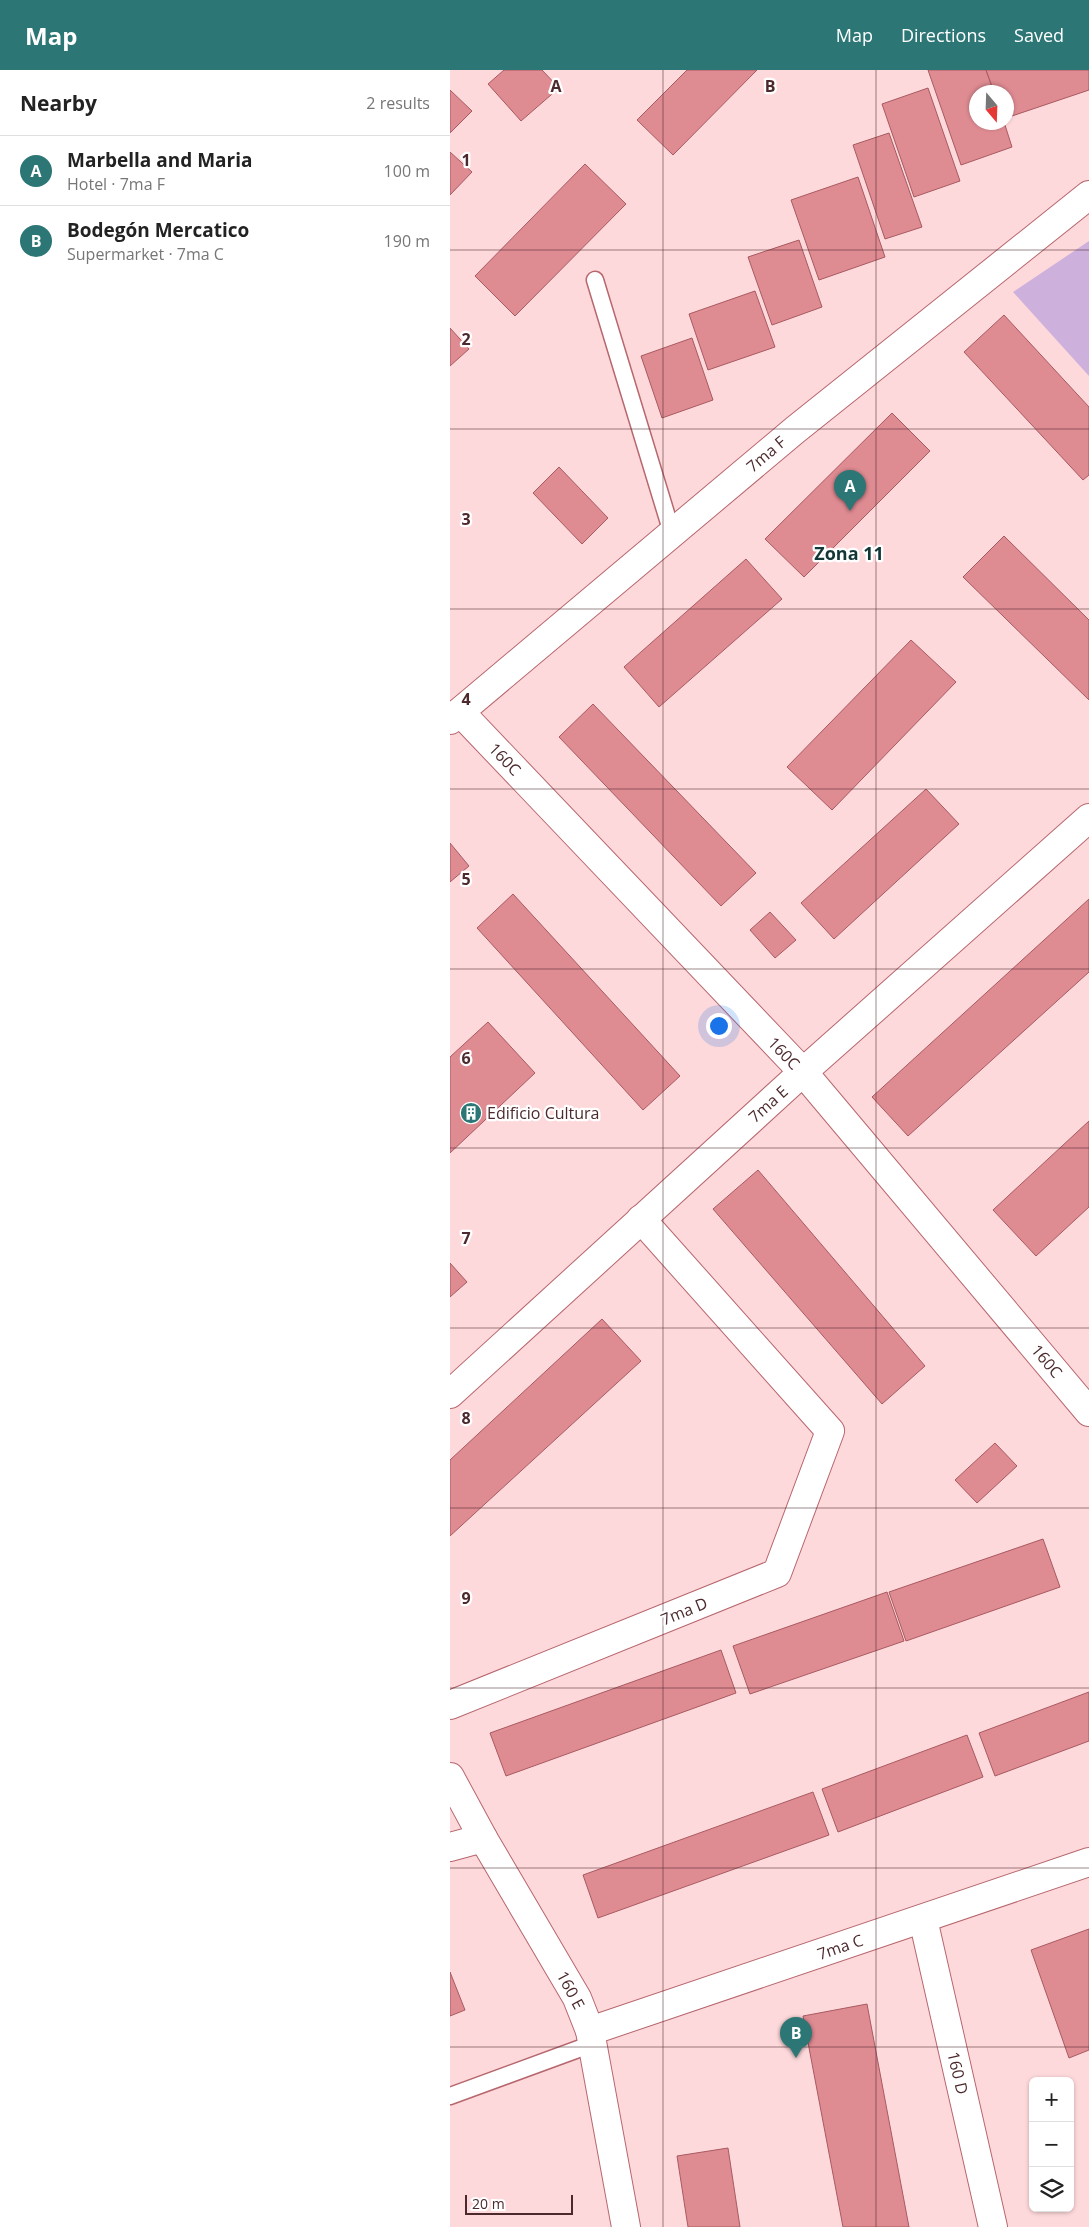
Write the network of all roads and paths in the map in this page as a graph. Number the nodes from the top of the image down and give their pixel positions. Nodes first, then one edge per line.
1 (1089, 195) edge
2 (595, 280) dead end
3 (672, 533) junction
4 (455, 716) edge
5 (1089, 818) edge
6 (803, 1072) junction
7 (641, 1219) junction
8 (450, 1394) edge
9 (1089, 1412) edge
10 (450, 1705) edge
11 (450, 1777) edge
12 (482, 1838) junction
13 (450, 1847) edge
14 (1089, 1862) edge
15 (923, 1919) junction
16 (591, 2038) junction
17 (450, 2096) edge
18 (626, 2227) edge
19 (993, 2227) edge

1 - 3 street, 7ma F
2 - 3 lane
3 - 4 street, 7ma F
4 - 6 street, 160C
5 - 6 street, 7ma E
6 - 7 street, 7ma E
6 - 9 street, 160C
7 - 8 street, 7ma E
7 - 10 street, 7ma D
11 - 12 street, 160 E
12 - 13 street
12 - 16 street, 160 E
14 - 15 street, 7ma C
15 - 16 street, 7ma C
15 - 19 street, 160 D
16 - 17 lane
16 - 18 street, 160 E

